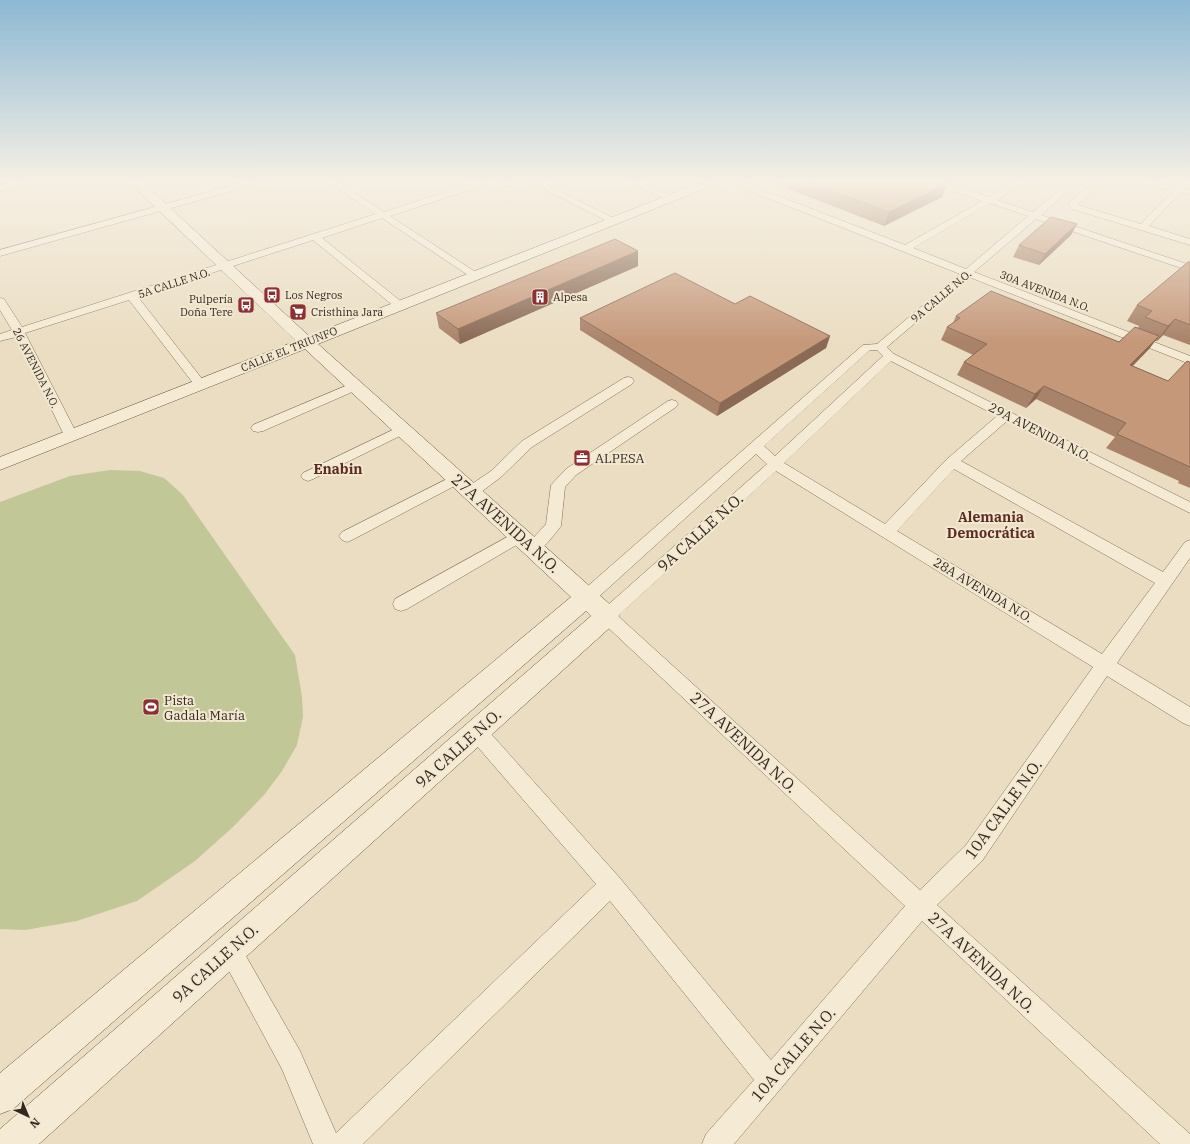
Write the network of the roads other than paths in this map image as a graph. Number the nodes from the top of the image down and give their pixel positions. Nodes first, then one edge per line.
1 (62, 235) edge
2 (193, 235) edge
3 (320, 235) edge
4 (416, 235) edge
5 (577, 235) edge
6 (870, 235) edge
7 (929, 235) edge
8 (1011, 235) edge
9 (1095, 235) edge
10 (1167, 235) edge
11 (315, 237) junction
12 (1190, 242) edge
13 (905, 249) junction
14 (0, 253) edge
15 (226, 266) junction
16 (1190, 268) edge
17 (967, 273) junction
18 (475, 275) junction
19 (132, 296) junction
20 (0, 301) edge
21 (399, 305) junction
22 (19, 332) junction
23 (0, 338) edge
24 (307, 342) junction
25 (885, 352) junction
26 (1190, 360) edge
27 (628, 381) dead end
28 (200, 384) junction
29 (355, 386) junction
30 (672, 404) dead end
31 (1006, 415) junction
32 (258, 428) dead end
33 (403, 429) junction
34 (71, 436) junction
35 (756, 446) junction
36 (952, 462) junction
37 (0, 464) edge
38 (775, 464) junction
39 (308, 476) dead end
40 (457, 478) junction
41 (471, 492) junction
42 (1190, 508) edge
43 (887, 532) junction
44 (347, 536) dead end
45 (526, 542) junction
46 (1190, 546) edge
47 (1165, 581) junction
48 (401, 604) dead end
49 (597, 606) junction
50 (1105, 665) junction
51 (1190, 717) edge
52 (477, 732) junction
53 (611, 885) junction
54 (921, 905) junction
55 (230, 950) junction
56 (771, 1080) junction
57 (0, 1096) edge
58 (14, 1143) edge
59 (327, 1144) edge
60 (344, 1144) edge
61 (716, 1144) edge
62 (1180, 1144) edge

1 - 14 street
2 - 15 main road, 27A AVENIDA N.O.
3 - 11 street, 5A CALLE N.O.
4 - 18 street
5 - 18 main road, CALLE EL TRIUNFO
6 - 13 street, 30A AVENIDA N.O.
7 - 13 street
8 - 17 street, 9A CALLE N.O.
9 - 16 street
10 - 12 street
11 - 15 street, 5A CALLE N.O.
11 - 21 street
13 - 17 street, 30A AVENIDA N.O.
15 - 19 street, 5A CALLE N.O.
15 - 24 main road, 27A AVENIDA N.O.
17 - 25 street, 9A CALLE N.O.
17 - 26 street, 30A AVENIDA N.O.
18 - 21 main road, CALLE EL TRIUNFO
19 - 22 street, 5A CALLE N.O.
19 - 28 street
20 - 22 street, 26 AVENIDA N.O.
21 - 24 main road, CALLE EL TRIUNFO
22 - 23 street, 5A CALLE N.O.
22 - 34 street, 26 AVENIDA N.O.
24 - 28 main road, CALLE EL TRIUNFO
24 - 29 main road, 27A AVENIDA N.O.
25 - 31 street, 29A AVENIDA N.O.
25 - 35 street, 9A CALLE N.O.
25 - 38 street, 9A CALLE N.O.
27 - 41 street
28 - 34 main road, CALLE EL TRIUNFO
29 - 32 street
29 - 33 main road, 27A AVENIDA N.O.
30 - 45 street
31 - 36 street
31 - 42 street, 29A AVENIDA N.O.
33 - 39 street
33 - 40 main road, 27A AVENIDA N.O.
34 - 37 main road, CALLE EL TRIUNFO
35 - 38 street, 28A AVENIDA N.O.
35 - 49 street, 9A CALLE N.O.
36 - 43 street
36 - 47 street
38 - 43 street, 28A AVENIDA N.O.
38 - 49 street, 9A CALLE N.O.
40 - 41 main road, 27A AVENIDA N.O.
40 - 44 street
41 - 45 main road, 27A AVENIDA N.O.
43 - 50 street, 28A AVENIDA N.O.
45 - 48 street
45 - 49 main road, 27A AVENIDA N.O.
46 - 47 street, 10A CALLE N.O.
47 - 50 street, 10A CALLE N.O.
49 - 52 main road, 9A CALLE N.O.
49 - 54 street, 27A AVENIDA N.O.
49 - 57 main road, 9A CALLE N.O.
50 - 51 street, 28A AVENIDA N.O.
50 - 54 street, 10A CALLE N.O.
52 - 53 street
52 - 55 main road, 9A CALLE N.O.
53 - 56 street
53 - 60 street
54 - 56 street, 10A CALLE N.O.
54 - 62 street, 27A AVENIDA N.O.
55 - 58 main road, 9A CALLE N.O.
55 - 59 street
56 - 61 street, 10A CALLE N.O.

